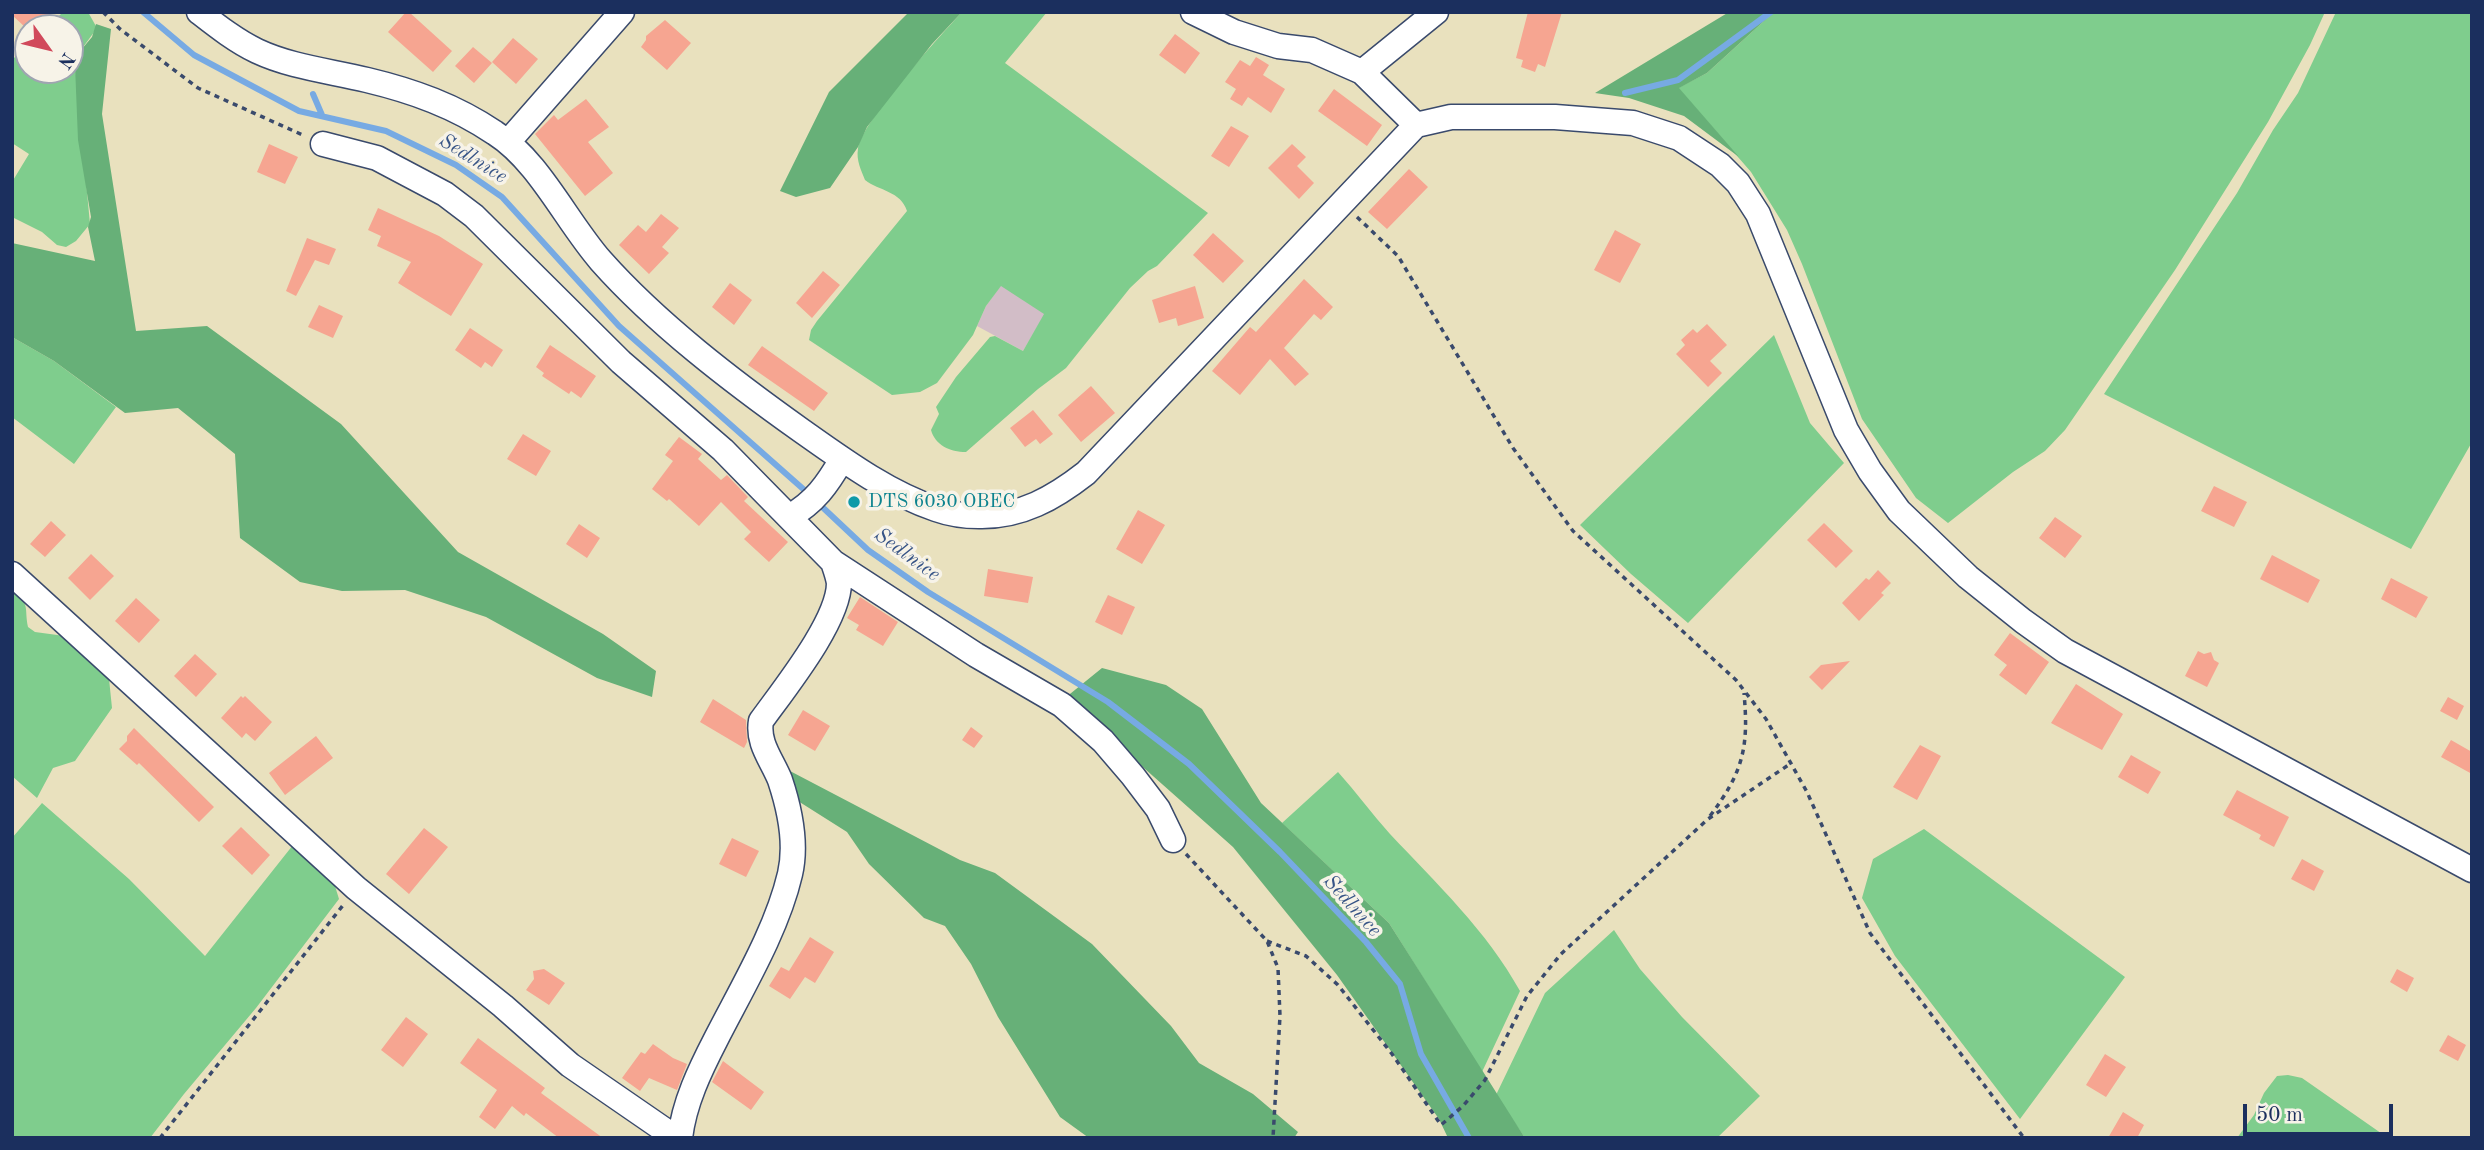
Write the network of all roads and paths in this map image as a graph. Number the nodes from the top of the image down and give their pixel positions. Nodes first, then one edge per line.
1 (103, 12) edge
2 (199, 12) edge
3 (622, 12) edge
4 (1193, 12) edge
5 (1436, 12) edge
6 (1362, 72) junction
7 (1416, 125) junction
8 (508, 142) junction
9 (323, 144) joint
10 (1343, 203) junction
11 (842, 459) junction
12 (794, 514) junction
13 (833, 562) junction
14 (12, 574) edge
15 (1744, 691) junction
16 (1790, 764) junction
17 (1707, 820) junction
18 (1173, 840) joint
19 (2472, 870) edge
20 (356, 888) junction
21 (1266, 941) junction
22 (160, 1138) edge
23 (678, 1138) edge
24 (1273, 1138) edge
25 (2024, 1138) edge

1 - 9 path
2 - 8 street
3 - 8 street
4 - 6 street
5 - 6 street
6 - 7 street
7 - 10 street
7 - 19 street
8 - 11 street
9 - 12 street
10 - 11 street
10 - 15 path
11 - 12 street
12 - 13 street
13 - 18 street
13 - 23 street
14 - 20 street
15 - 16 path
15 - 17 path
16 - 17 path
16 - 25 path
17 - 21 path
18 - 21 path
20 - 22 path
20 - 23 street
21 - 24 path

